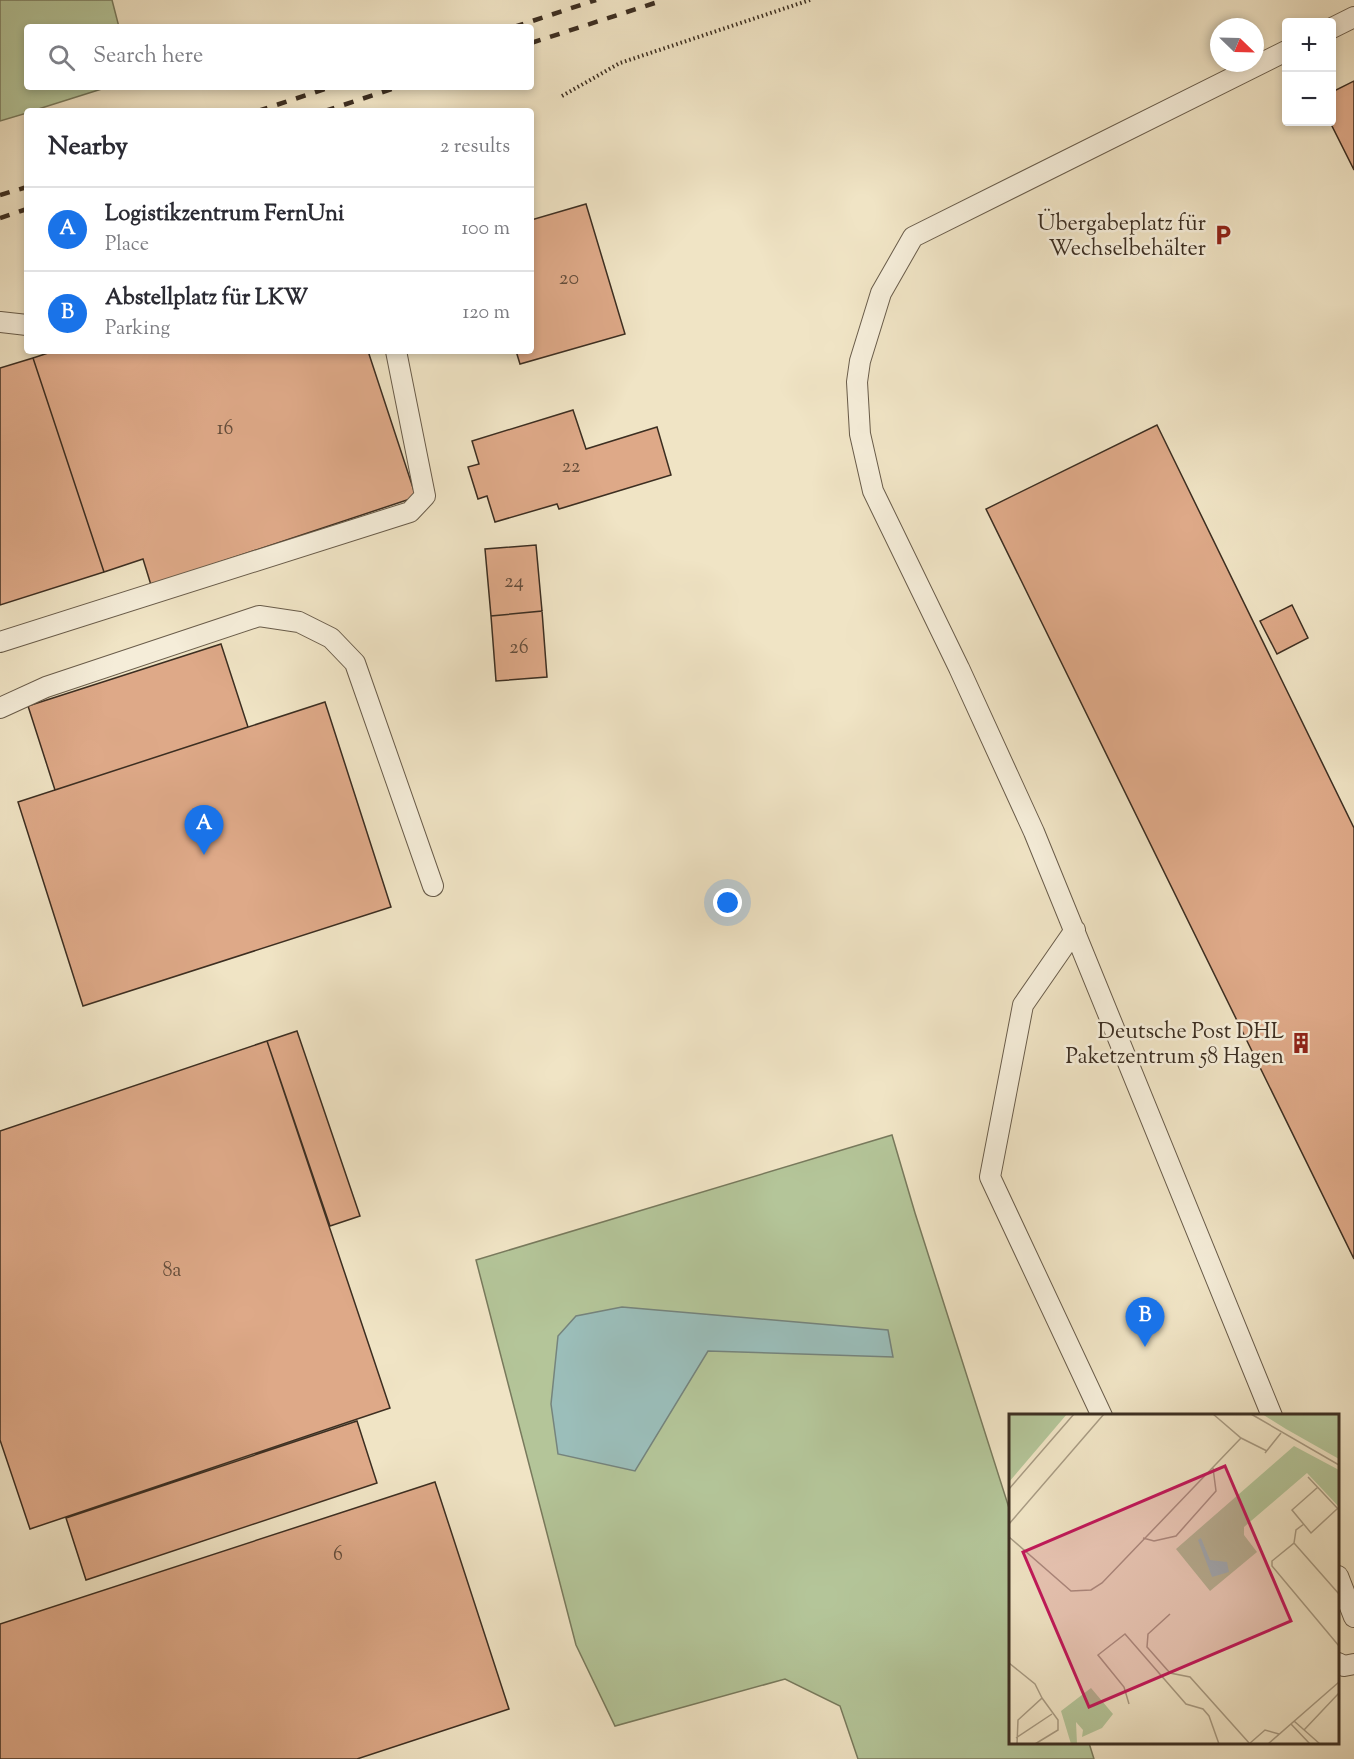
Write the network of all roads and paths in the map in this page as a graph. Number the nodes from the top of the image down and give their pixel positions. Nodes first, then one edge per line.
1 (810, 0) edge
2 (1354, 17) edge
3 (1336, 26) edge
4 (1282, 53) edge
5 (562, 96) dead end
6 (0, 322) edge
7 (24, 325) edge
8 (397, 354) edge
9 (0, 642) edge
10 (0, 708) edge
11 (433, 886) dead end
12 (1075, 930) junction
13 (1101, 1414) edge
14 (1271, 1414) edge
15 (1339, 1579) edge
16 (1354, 1617) edge
17 (1339, 1664) edge
18 (1354, 1664) edge

1 - 5 path
2 - 3 lane
4 - 12 lane
6 - 7 lane
8 - 9 lane
10 - 11 lane
12 - 13 lane
12 - 14 lane
15 - 16 lane
17 - 18 lane

